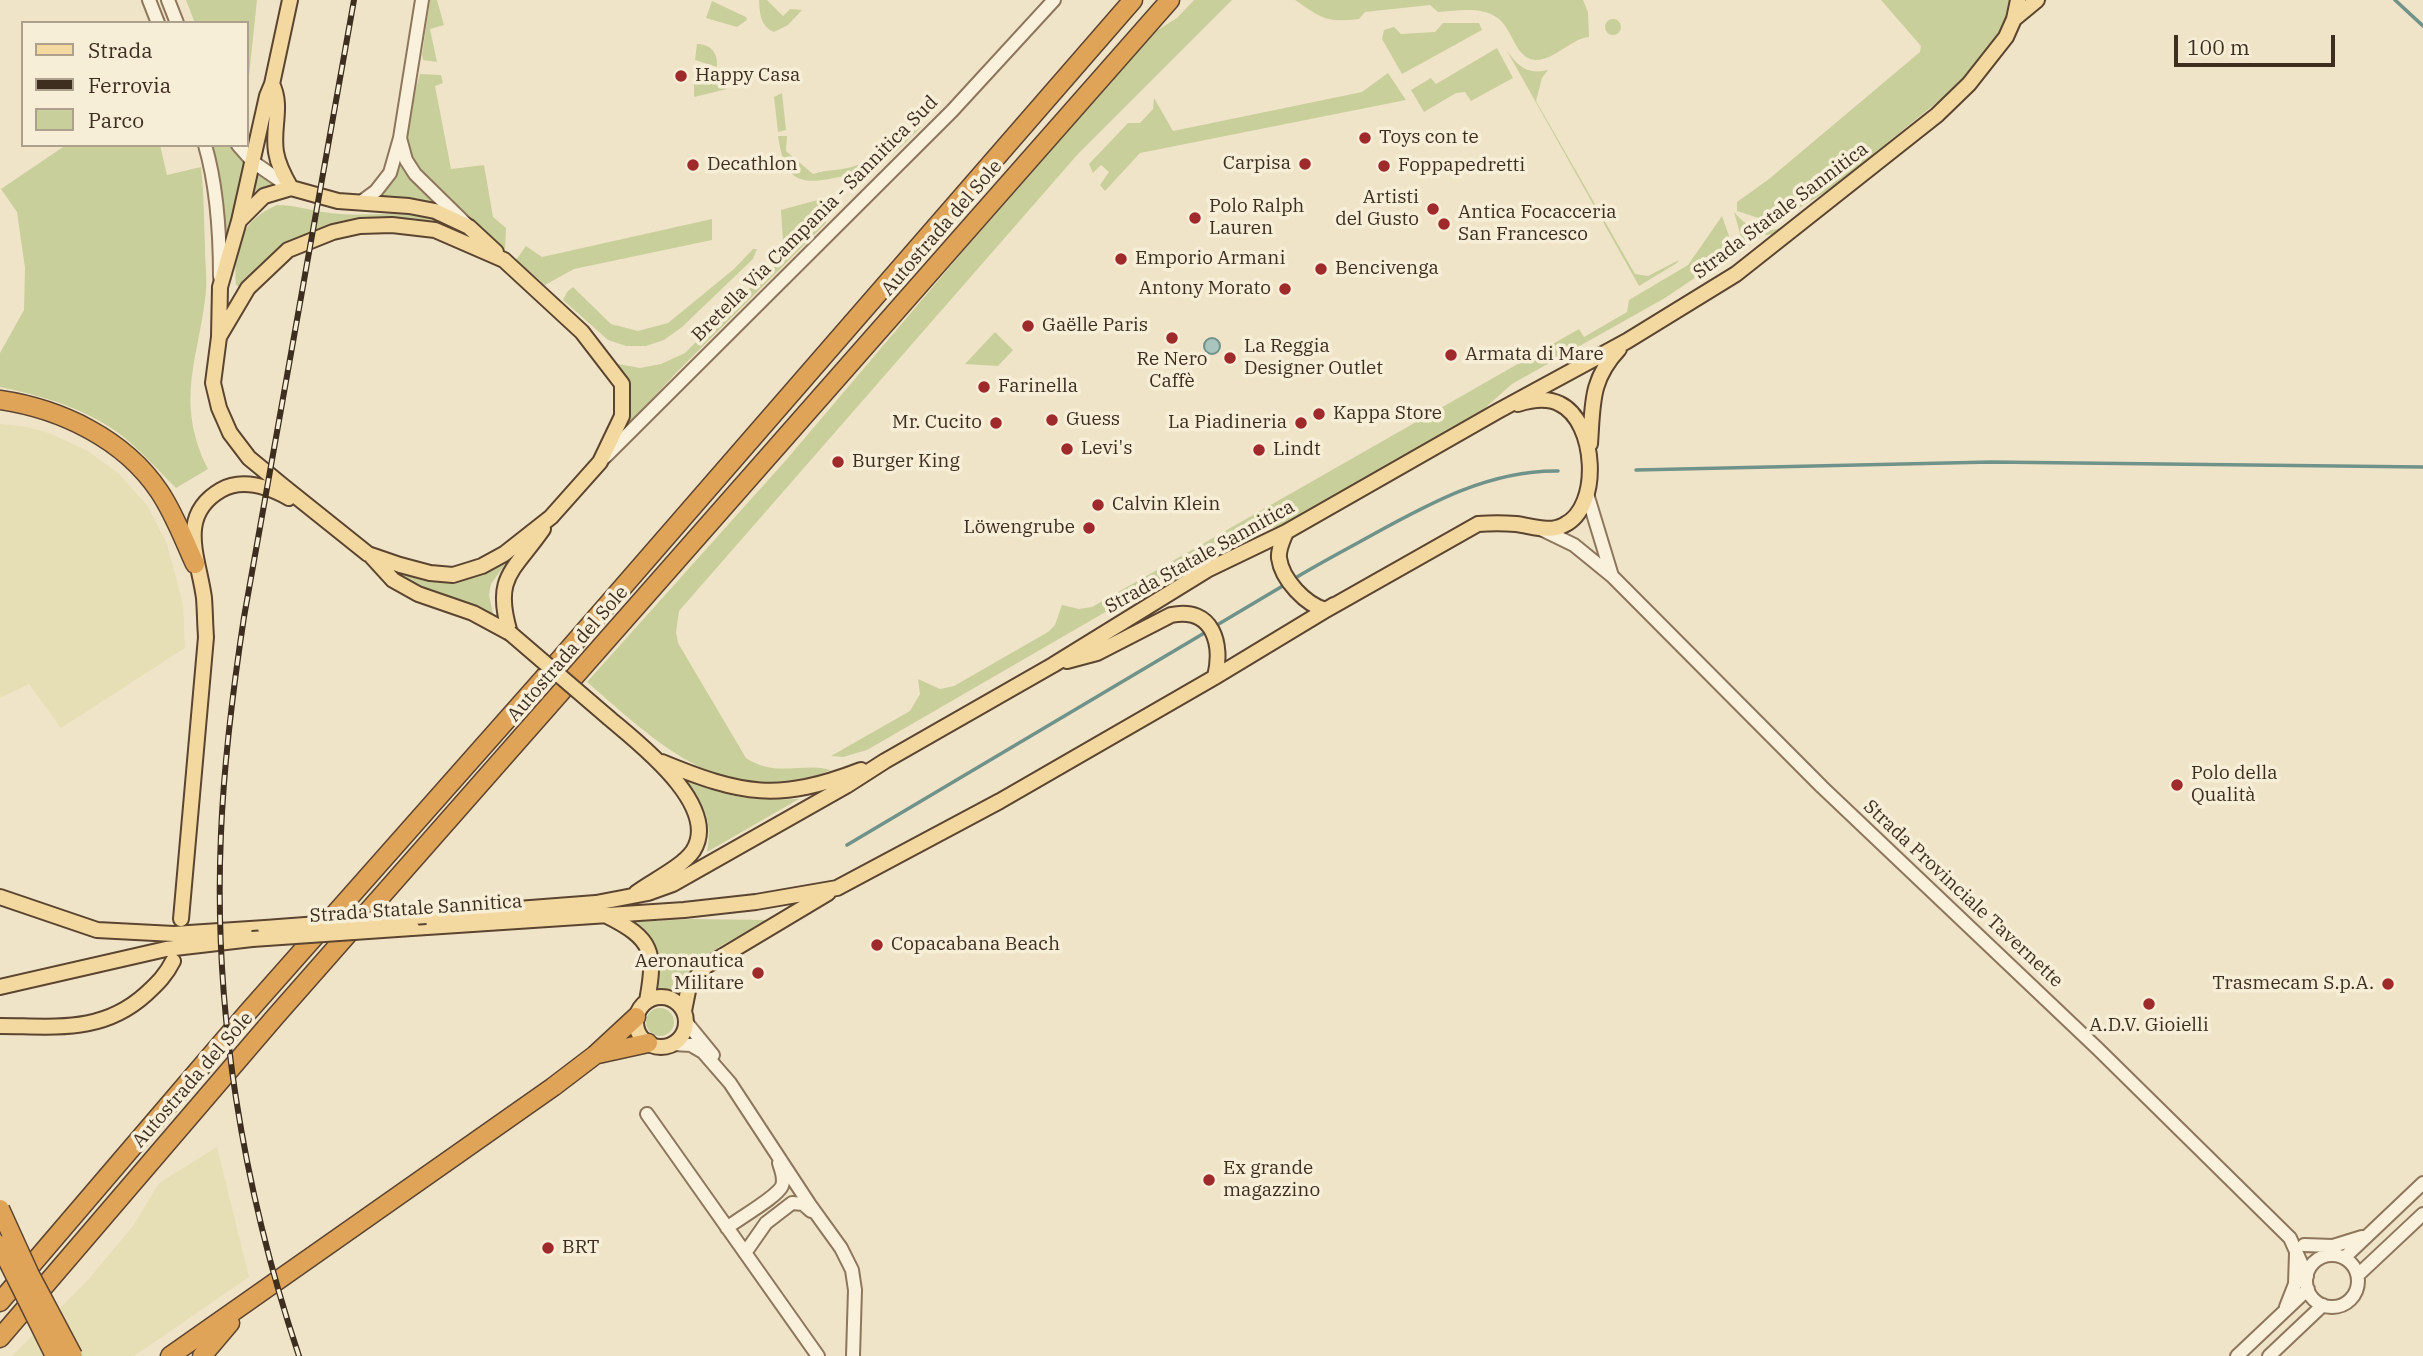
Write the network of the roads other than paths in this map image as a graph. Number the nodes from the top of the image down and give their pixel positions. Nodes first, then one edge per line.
1 (149, 0) edge
2 (168, 0) edge
3 (290, 0) edge
4 (422, 0) edge
5 (1054, 0) edge
6 (1133, 0) edge
7 (1170, 0) edge
8 (2018, 0) edge
9 (2037, 0) edge
10 (2014, 19) junction
11 (157, 21) edge
12 (176, 21) edge
13 (272, 85) junction
14 (400, 138) junction
15 (206, 147) edge
16 (240, 147) edge
17 (254, 162) junction
18 (291, 188) junction
19 (360, 202) junction
20 (239, 221) junction
21 (470, 227) junction
22 (504, 260) junction
23 (220, 287) junction
24 (219, 337) junction
25 (1627, 341) junction
26 (0, 400) edge
27 (1498, 411) junction
28 (1589, 452) junction
29 (600, 462) junction
30 (1588, 497) junction
31 (320, 516) junction
32 (551, 517) junction
33 (1537, 527) junction
34 (1286, 531) junction
35 (368, 554) junction
36 (195, 564) junction
37 (1612, 576) junction
38 (1330, 608) junction
39 (510, 633) junction
40 (1053, 666) junction
41 (1215, 677) junction
42 (657, 760) junction
43 (885, 761) junction
44 (838, 888) junction
45 (635, 894) junction
46 (0, 897) edge
47 (606, 916) junction
48 (181, 919) dead end
49 (173, 961) dead end
50 (0, 986) edge
51 (648, 1001) junction
52 (636, 1017) junction
53 (685, 1017) junction
54 (0, 1026) edge
55 (648, 1044) junction
56 (673, 1044) junction
57 (595, 1055) junction
58 (723, 1074) junction
59 (646, 1114) dead end
60 (776, 1153) junction
61 (2423, 1183) edge
62 (0, 1209) edge
63 (2423, 1214) edge
64 (817, 1215) junction
65 (727, 1227) junction
66 (2372, 1232) junction
67 (2297, 1244) junction
68 (0, 1245) edge
69 (745, 1253) junction
70 (2338, 1256) junction
71 (2358, 1275) junction
72 (2307, 1283) junction
73 (257, 1296) junction
74 (0, 1302) edge
75 (2323, 1305) junction
76 (2282, 1314) junction
77 (0, 1338) edge
78 (55, 1356) edge
79 (73, 1356) edge
80 (170, 1356) edge
81 (202, 1356) edge
82 (818, 1356) edge
83 (853, 1356) edge
84 (2237, 1356) edge
85 (2269, 1356) edge

1 - 11 street
2 - 12 street
3 - 13 main road
4 - 14 street
5 - 29 street, Bretella Via Campania - Sannitica Sud
6 - 74 highway, Autostrada del Sole
7 - 77 highway, Autostrada del Sole
8 - 10 main road, Strada Statale Sannitica
9 - 10 main road, Strada Statale Sannitica
10 - 25 main road, Strada Statale Sannitica
13 - 17 main road
13 - 18 main road
14 - 19 street
14 - 21 street
15 - 23 street
16 - 17 street
17 - 18 street
17 - 20 main road
18 - 19 main road
18 - 20 main road
19 - 21 main road
20 - 23 main road
21 - 22 main road
22 - 24 main road
22 - 29 main road
23 - 24 main road
24 - 31 main road
25 - 27 main road, Strada Statale Sannitica
25 - 28 main road
26 - 36 highway
27 - 28 main road, Strada Statale Sannitica
27 - 34 main road, Strada Statale Sannitica
28 - 30 main road, Strada Statale Sannitica
29 - 32 main road
30 - 33 main road, Strada Statale Sannitica
30 - 37 street, Strada Provinciale Tavernette
31 - 35 main road
31 - 36 main road
32 - 35 main road
32 - 39 main road
33 - 37 street, Strada Provinciale Tavernette
33 - 38 main road, Strada Statale Sannitica
34 - 38 main road
34 - 40 main road, Strada Statale Sannitica
35 - 39 main road, Strada Statale Sannitica
36 - 48 main road
37 - 67 street, Strada Provinciale Tavernette
38 - 41 main road, Strada Statale Sannitica
39 - 42 main road, Strada Statale Sannitica, bridge
40 - 41 main road
40 - 43 main road, Strada Statale Sannitica
41 - 44 main road, Strada Statale Sannitica
42 - 43 main road, Strada Statale Sannitica
42 - 45 main road, Strada Statale Sannitica
43 - 45 main road, Strada Statale Sannitica
44 - 47 main road, Strada Statale Sannitica
44 - 53 main road, Strada Statale Sannitica
45 - 46 main road, Strada Statale Sannitica, bridge
47 - 50 main road, Strada Statale Sannitica, bridge
47 - 51 main road
49 - 54 main road
51 - 52 main road
51 - 53 main road
52 - 55 main road
52 - 57 highway
53 - 56 main road
53 - 58 street
55 - 56 main road
55 - 57 highway
56 - 58 street
57 - 73 highway
58 - 60 street
59 - 65 street
60 - 64 street
60 - 65 street
61 - 66 street
62 - 79 highway, bridge
63 - 71 street
64 - 69 street
64 - 83 street
65 - 69 street
66 - 67 street
66 - 70 street
67 - 70 street, Strada Provinciale Tavernette
67 - 72 street, Strada Provinciale Tavernette
67 - 76 street
68 - 78 highway, bridge
69 - 82 street
70 - 71 street
70 - 72 street
71 - 75 street
72 - 75 street, Strada Provinciale Tavernette
72 - 76 street
73 - 80 highway
73 - 81 highway
75 - 85 street
76 - 84 street

